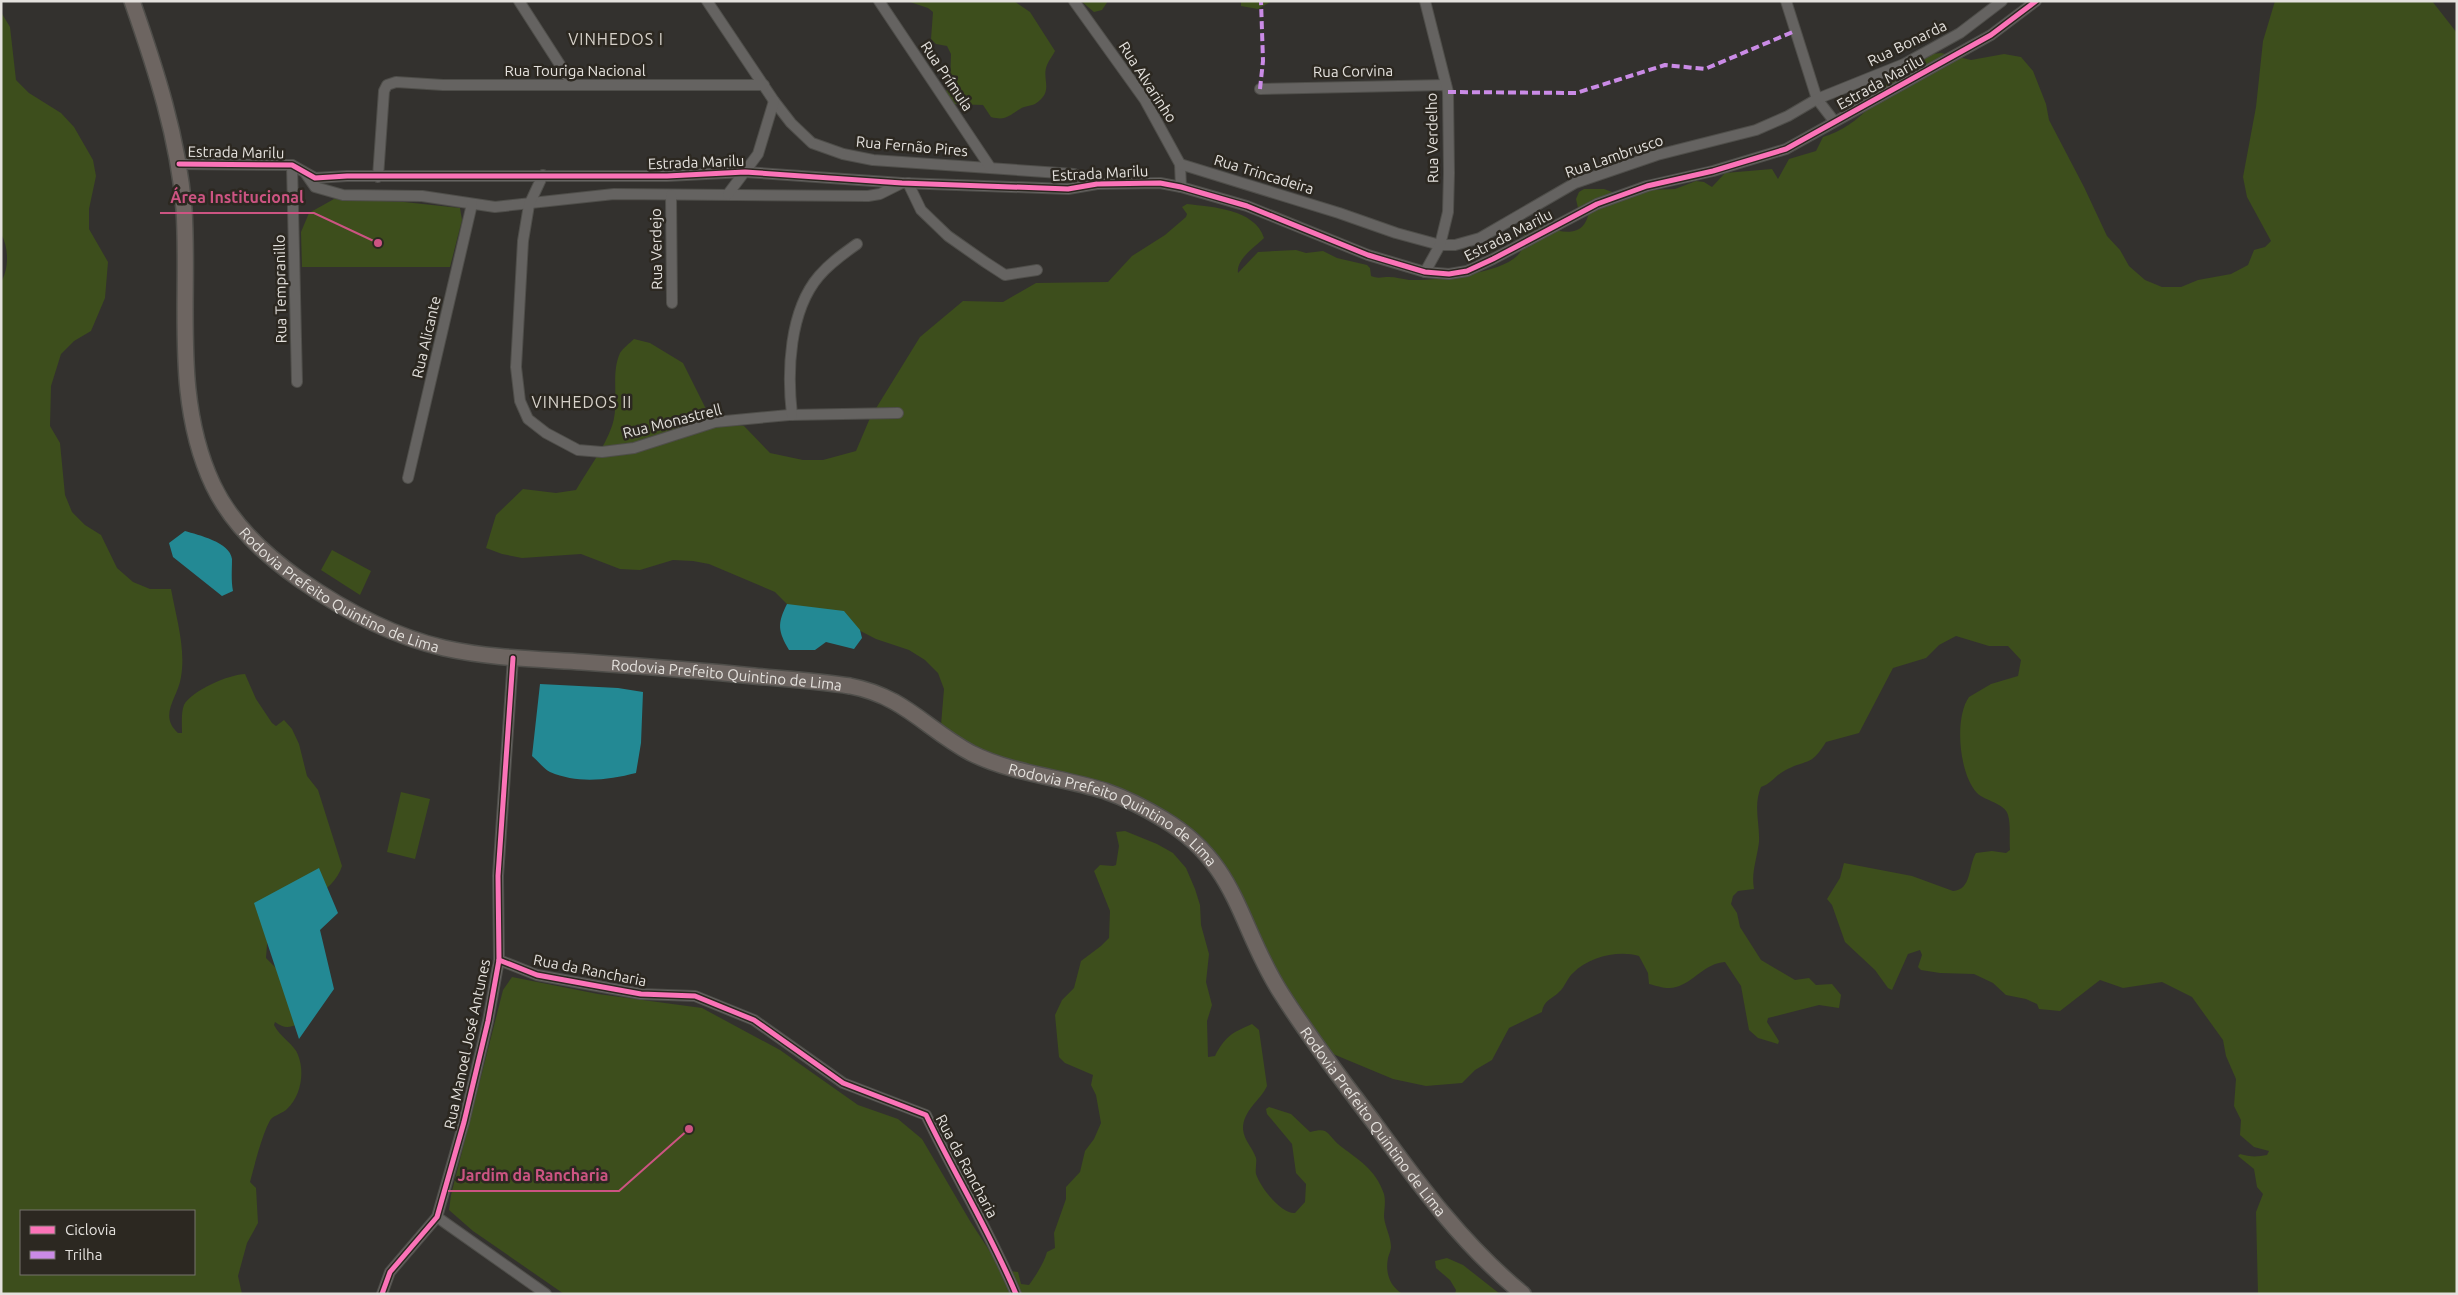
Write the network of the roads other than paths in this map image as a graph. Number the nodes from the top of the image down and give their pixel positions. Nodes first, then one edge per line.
1 (132, 1) edge
2 (519, 1) edge
3 (707, 1) edge
4 (878, 1) edge
5 (1074, 1) edge
6 (1426, 1) edge
7 (1786, 1) edge
8 (2002, 1) edge
9 (2036, 1) edge
10 (573, 85) junction
11 (764, 85) junction
12 (1446, 85) junction
13 (1260, 89) dead end
14 (1817, 99) junction
15 (774, 101) junction
16 (1834, 121) junction
17 (180, 164) junction
18 (1180, 164) junction
19 (292, 165) junction
20 (990, 167) junction
21 (304, 171) junction
22 (745, 172) junction
23 (542, 176) junction
24 (378, 177) junction
25 (905, 183) junction
26 (1097, 184) junction
27 (1181, 187) junction
28 (728, 194) junction
29 (671, 195) junction
30 (472, 204) junction
31 (529, 205) junction
32 (1339, 213) joint
33 (857, 244) dead end
34 (1440, 245) junction
35 (1037, 270) dead end
36 (1425, 272) junction
37 (672, 303) dead end
38 (297, 382) dead end
39 (898, 413) dead end
40 (792, 415) junction
41 (408, 478) dead end
42 (513, 658) junction
43 (499, 960) junction
44 (437, 1217) junction
45 (382, 1294) edge
46 (546, 1294) edge
47 (1016, 1294) edge
48 (1523, 1294) edge

1 - 17 main road, Rodovia Prefeito Quintino de Lima
2 - 10 street
3 - 11 street, Rua Fernão Pires
4 - 20 street, Rua Prímula
5 - 18 street, Rua Alvarinho
6 - 12 street, Rua Verdelho
7 - 14 street
8 - 14 street, Rua Bonarda
9 - 16 street, Estrada Marilu
10 - 11 street, Rua Touriga Nacional
10 - 24 street, Rua Touriga Nacional
11 - 15 street, Rua Fernão Pires
12 - 13 street, Rua Corvina
12 - 34 street, Rua Verdelho
14 - 16 street
14 - 34 street, Rua Lambrusco
15 - 20 street, Rua Fernão Pires
15 - 22 street
16 - 36 street, Estrada Marilu
17 - 19 street, Estrada Marilu
17 - 42 main road, Rodovia Prefeito Quintino de Lima
18 - 27 street, Rua Alvarinho
18 - 32 street, Rua Trincadeira
19 - 21 street, Estrada Marilu
19 - 38 street, Rua Tempranillo
20 - 26 street, Rua Fernão Pires
21 - 24 street, Estrada Marilu
21 - 30 street
22 - 23 street, Estrada Marilu
22 - 25 street, Estrada Marilu
22 - 28 street
23 - 24 street, Estrada Marilu
23 - 31 street, Rua Monastrell
25 - 26 street, Estrada Marilu
25 - 28 street
25 - 35 street
26 - 27 street, Estrada Marilu
27 - 36 street, Estrada Marilu
28 - 29 street
29 - 31 street
29 - 37 street, Rua Verdejo
30 - 31 street
30 - 41 street, Rua Alicante
31 - 40 street, Rua Monastrell
32 - 34 street, Rua Lambrusco
33 - 40 street
34 - 36 street, Rua Verdelho
39 - 40 street, Rua Monastrell
42 - 43 street, Rua Manoel José Antunes
42 - 48 main road, Rodovia Prefeito Quintino de Lima
43 - 44 street, Rua Manoel José Antunes
43 - 47 street, Rua da Rancharia
44 - 45 street, Rua Manoel José Antunes
44 - 46 street

